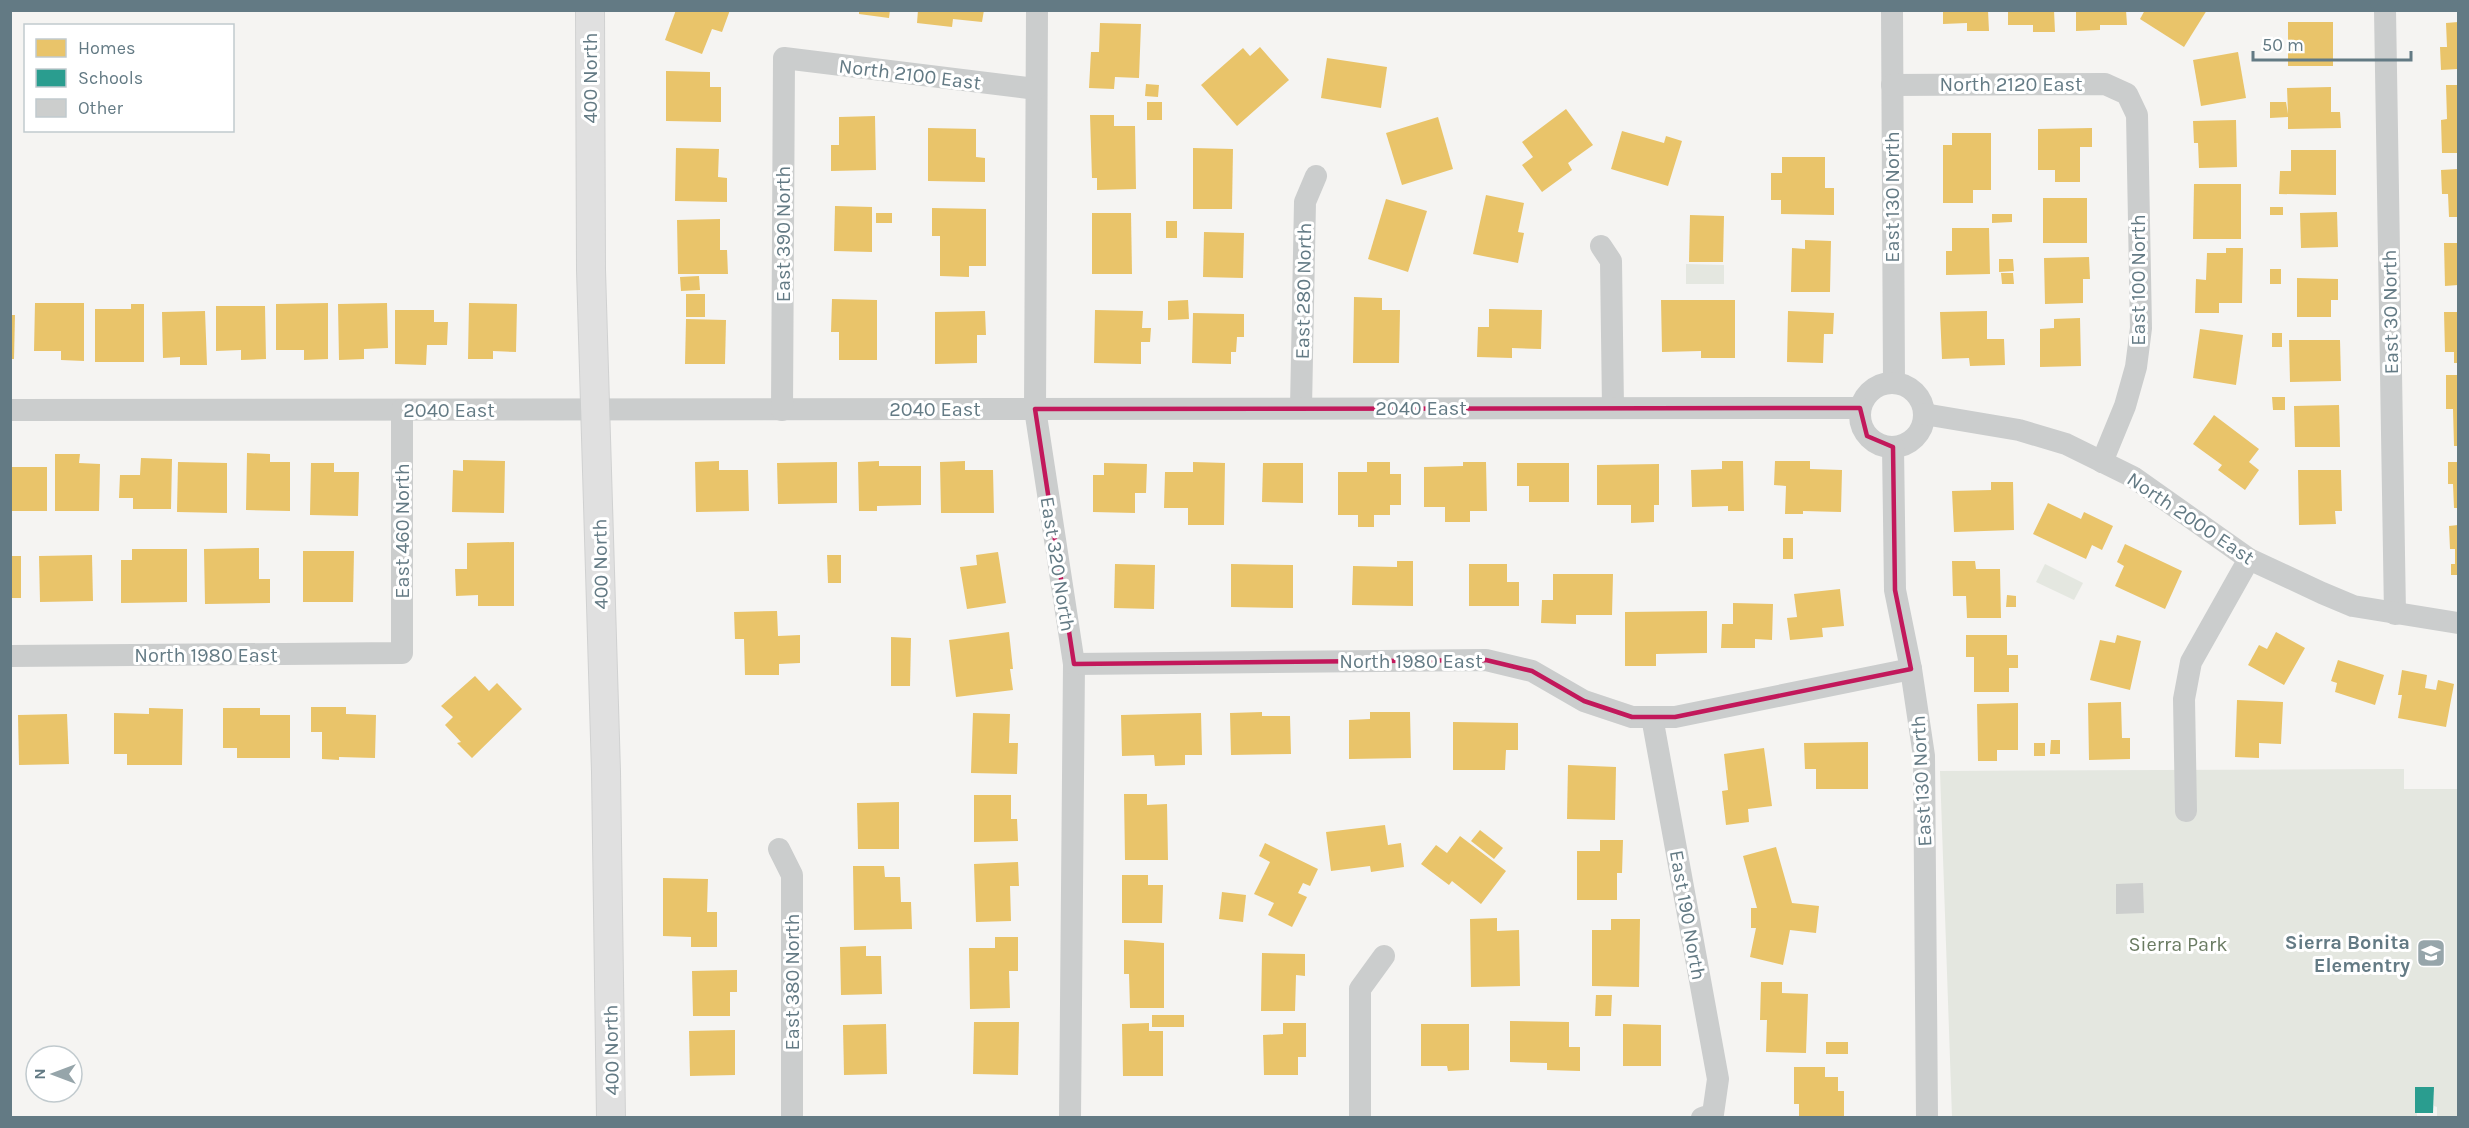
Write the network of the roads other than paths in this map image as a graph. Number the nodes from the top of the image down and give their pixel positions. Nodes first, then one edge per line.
1 (590, 10) edge
2 (1036, 10) edge
3 (1892, 10) edge
4 (2385, 10) edge
5 (784, 58) joint
6 (1892, 85) junction
7 (1036, 89) junction
8 (2127, 94) joint
9 (1316, 176) dead end
10 (1601, 246) dead end
11 (1893, 383) junction
12 (1301, 408) junction
13 (1613, 408) junction
14 (1860, 408) junction
15 (1035, 409) junction
16 (10, 410) edge
17 (402, 410) junction
18 (597, 410) junction
19 (782, 410) junction
20 (1923, 414) junction
21 (1893, 447) junction
22 (2102, 462) junction
23 (2249, 559) junction
24 (2395, 614) junction
25 (2458, 623) edge
26 (402, 653) joint
27 (10, 656) edge
28 (1074, 664) junction
29 (1911, 669) junction
30 (1652, 717) junction
31 (2186, 811) dead end
32 (779, 849) dead end
33 (1384, 956) dead end
34 (1707, 1116) edge
35 (611, 1118) edge
36 (792, 1118) edge
37 (1070, 1118) edge
38 (1360, 1118) edge
39 (1927, 1118) edge

1 - 18 main road, 400 North
2 - 7 street, East 320 North
3 - 6 street, East 130 North
4 - 24 street, East 30 North
5 - 7 street, North 2100 East
5 - 19 street, East 390 North
6 - 8 street, North 2120 East
6 - 11 street, East 130 North
7 - 15 street, East 320 North
8 - 22 street, East 100 North
9 - 12 street, East 280 North
10 - 13 street
11 - 14 street
11 - 20 street
12 - 13 street, 2040 East
12 - 15 street, 2040 East
13 - 14 street, 2040 East
14 - 21 street
15 - 19 street, 2040 East
15 - 28 street, East 320 North
16 - 17 street, 2040 East
17 - 18 street, 2040 East
17 - 26 street, East 460 North
18 - 19 street, 2040 East
18 - 35 main road, 400 North
20 - 21 street
20 - 22 street, North 2000 East
21 - 29 street, East 130 North
22 - 23 street, North 2000 East
23 - 24 street, North 2000 East
23 - 31 street
24 - 25 street, North 2000 East
26 - 27 street, North 1980 East
28 - 30 street, North 1980 East
28 - 37 street, East 320 North
29 - 30 street, North 1980 East
29 - 39 street, East 130 North
30 - 34 street, East 190 North
32 - 36 street, East 380 North
33 - 38 street

